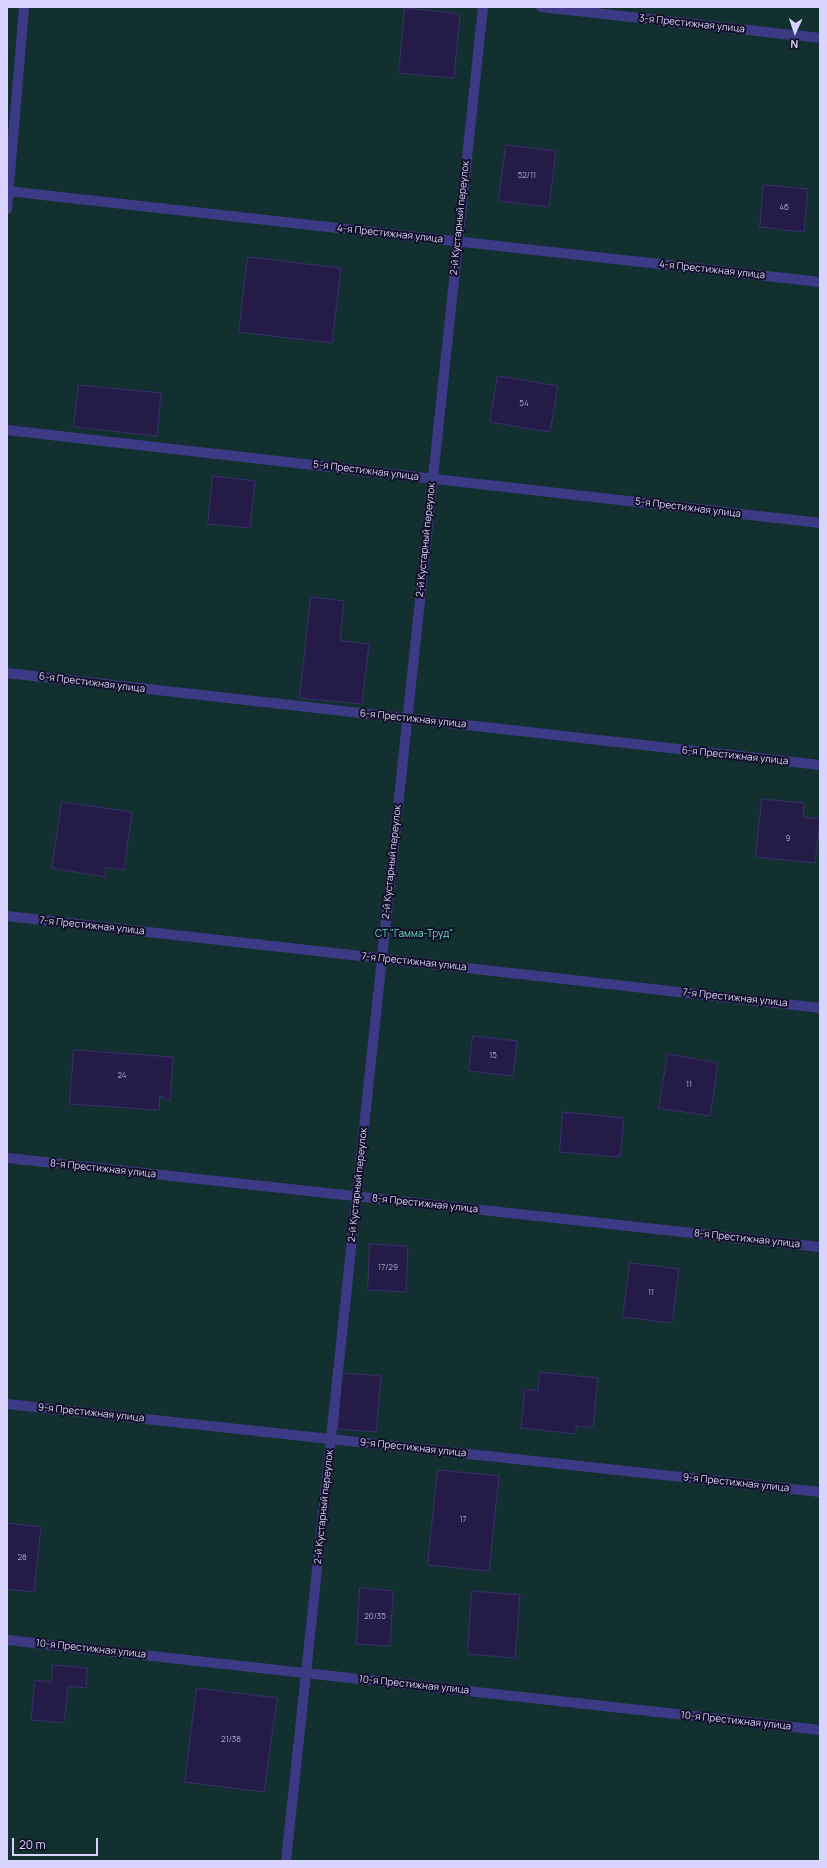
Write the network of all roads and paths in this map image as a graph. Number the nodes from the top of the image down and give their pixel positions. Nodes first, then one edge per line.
1 (24, 7) edge
2 (483, 7) edge
3 (541, 7) edge
4 (820, 38) edge
5 (8, 191) edge
6 (7, 209) edge
7 (458, 242) junction
8 (820, 282) edge
9 (7, 430) edge
10 (433, 478) junction
11 (820, 523) edge
12 (7, 673) edge
13 (407, 719) junction
14 (820, 766) edge
15 (7, 916) edge
16 (382, 958) junction
17 (820, 1008) edge
18 (7, 1158) edge
19 (356, 1196) junction
20 (820, 1247) edge
21 (7, 1404) edge
22 (331, 1439) junction
23 (820, 1492) edge
24 (7, 1640) edge
25 (306, 1673) junction
26 (820, 1730) edge
27 (286, 1861) edge

1 - 5 lane
2 - 7 lane, 2-й Кустарный переулок
3 - 4 lane, 3-я Престижная улица
5 - 6 lane
5 - 7 lane, 4-я Престижная улица
7 - 8 lane, 4-я Престижная улица
7 - 10 lane, 2-й Кустарный переулок
9 - 10 lane, 5-я Престижная улица
10 - 11 lane, 5-я Престижная улица
10 - 13 lane, 2-й Кустарный переулок
12 - 13 lane, 6-я Престижная улица
13 - 14 lane, 6-я Престижная улица
13 - 16 lane, 2-й Кустарный переулок
15 - 16 lane, 7-я Престижная улица
16 - 17 lane, 7-я Престижная улица
16 - 19 lane, 2-й Кустарный переулок
18 - 19 lane, 8-я Престижная улица
19 - 20 lane, 8-я Престижная улица
19 - 22 lane, 2-й Кустарный переулок
21 - 22 lane, 9-я Престижная улица
22 - 23 lane, 9-я Престижная улица
22 - 25 lane, 2-й Кустарный переулок
24 - 25 lane, 10-я Престижная улица
25 - 26 lane, 10-я Престижная улица
25 - 27 lane, 2-й Кустарный переулок

